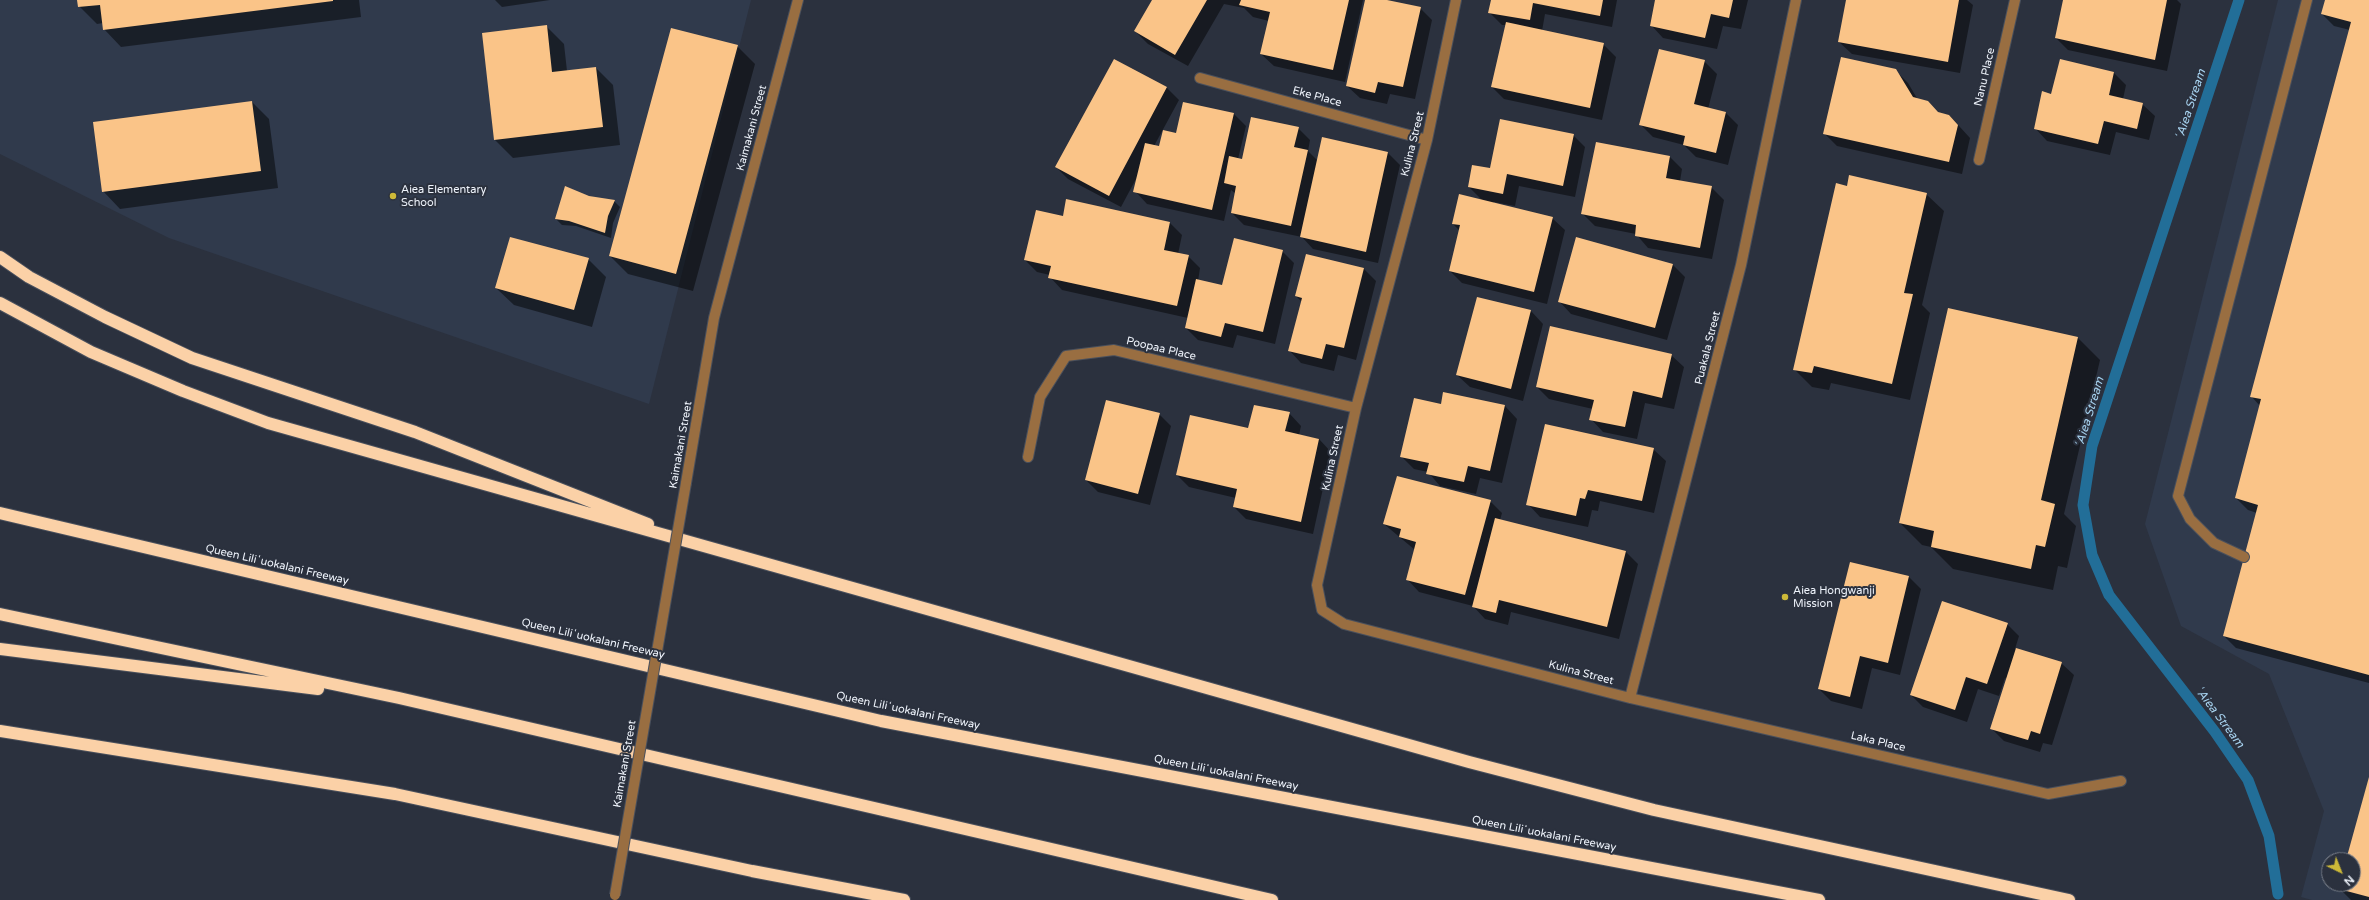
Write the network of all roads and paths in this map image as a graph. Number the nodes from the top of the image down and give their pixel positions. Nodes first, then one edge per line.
1 (798, 0) edge
2 (1456, 0) edge
3 (1796, 0) edge
4 (2015, 0) edge
5 (2307, 0) edge
6 (1200, 78) dead end
7 (1427, 140) junction
8 (1979, 160) dead end
9 (0, 257) edge
10 (0, 303) edge
11 (1356, 408) junction
12 (1028, 457) dead end
13 (0, 513) edge
14 (710, 549) junction
15 (2244, 557) dead end
16 (0, 614) edge
17 (0, 649) edge
18 (399, 698) junction
19 (1630, 698) junction
20 (0, 731) edge
21 (2121, 781) dead end
22 (614, 897) edge
23 (904, 900) edge
24 (1272, 900) edge
25 (1819, 900) edge
26 (2069, 900) edge

1 - 22 street, Kaimakani Street, bridge
2 - 7 street, Kulina Street
3 - 19 street, Puakala Street
4 - 8 street, Nanu Place
5 - 15 street
6 - 7 street, Eke Place
7 - 11 street, Kulina Street
9 - 14 highway
10 - 14 highway
11 - 12 street, Poopaa Place
11 - 19 street, Kulina Street
13 - 25 highway, Queen Liliʻuokalani Freeway
14 - 26 highway
16 - 18 highway
17 - 18 highway
18 - 24 highway
19 - 21 street, Laka Place
20 - 23 highway

